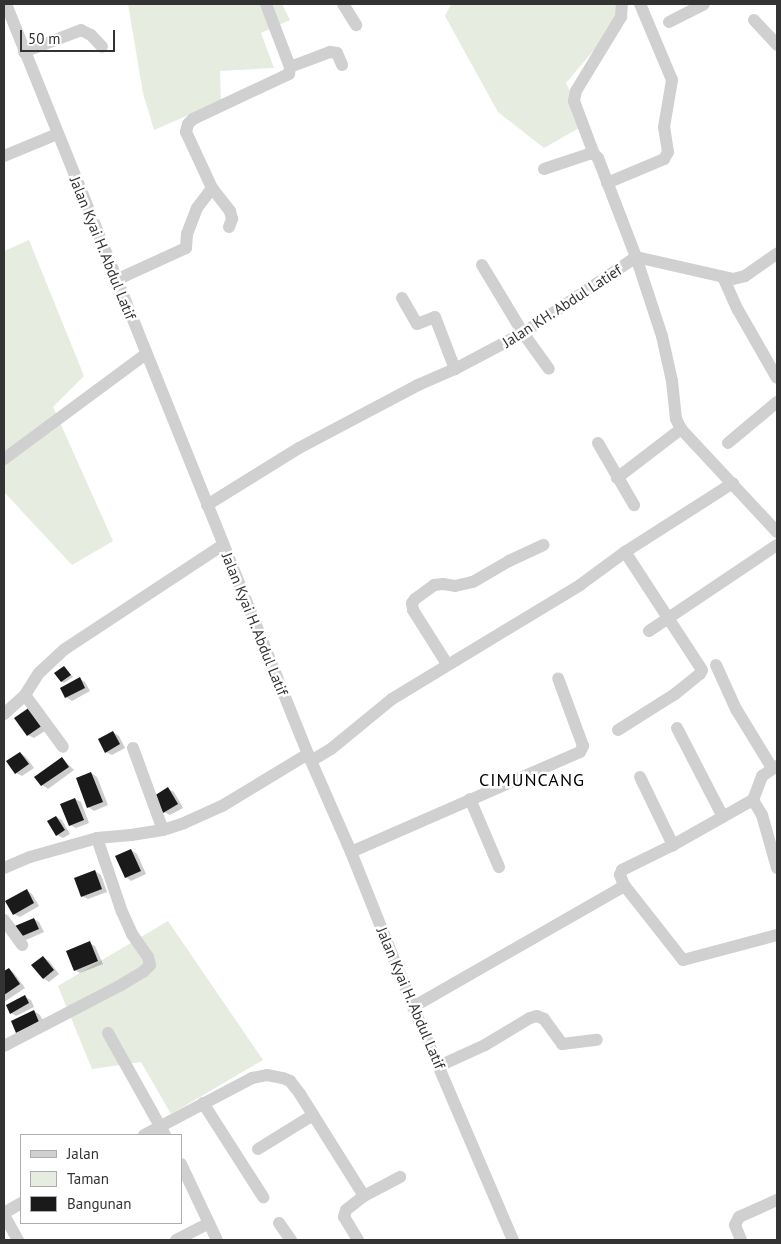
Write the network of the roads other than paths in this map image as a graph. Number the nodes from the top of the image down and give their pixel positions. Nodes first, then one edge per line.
1 (6, 4) edge
2 (266, 4) edge
3 (343, 4) edge
4 (622, 4) edge
5 (640, 4) edge
6 (704, 4) edge
7 (754, 20) dead end
8 (669, 22) dead end
9 (356, 25) dead end
10 (777, 45) edge
11 (102, 47) dead end
12 (24, 52) junction
13 (342, 65) dead end
14 (290, 67) junction
15 (57, 134) junction
16 (594, 154) junction
17 (4, 156) edge
18 (544, 169) dead end
19 (607, 183) junction
20 (212, 188) junction
21 (229, 227) dead end
22 (777, 254) edge
23 (636, 257) junction
24 (482, 265) dead end
25 (724, 277) junction
26 (116, 280) junction
27 (402, 298) dead end
28 (523, 333) junction
29 (146, 354) junction
30 (455, 369) junction
31 (549, 369) dead end
32 (777, 378) edge
33 (777, 402) edge
34 (680, 428) junction
35 (728, 442) dead end
36 (598, 443) dead end
37 (4, 459) edge
38 (617, 478) junction
39 (733, 483) junction
40 (207, 505) junction
41 (634, 505) dead end
42 (777, 532) edge
43 (223, 545) junction
44 (544, 545) dead end
45 (777, 545) edge
46 (625, 552) junction
47 (668, 617) junction
48 (649, 631) dead end
49 (447, 664) junction
50 (716, 665) dead end
51 (558, 678) dead end
52 (25, 695) junction
53 (4, 714) edge
54 (677, 728) dead end
55 (618, 730) dead end
56 (63, 747) dead end
57 (133, 748) dead end
58 (310, 757) junction
59 (774, 767) edge
60 (640, 777) dead end
61 (470, 799) junction
62 (753, 800) junction
63 (723, 817) junction
64 (163, 830) junction
65 (97, 838) junction
66 (673, 845) junction
67 (351, 852) junction
68 (499, 867) dead end
69 (4, 868) edge
70 (777, 868) edge
71 (624, 885) junction
72 (4, 920) edge
73 (777, 934) edge
74 (22, 945) dead end
75 (413, 1007) junction
76 (108, 1033) dead end
77 (597, 1040) dead end
78 (4, 1046) edge
79 (440, 1066) junction
80 (203, 1103) junction
81 (313, 1114) junction
82 (162, 1131) edge
83 (148, 1134) edge
84 (258, 1149) dead end
85 (182, 1166) edge
86 (400, 1177) dead end
87 (364, 1196) junction
88 (263, 1197) dead end
89 (777, 1200) edge
90 (20, 1204) edge
91 (4, 1214) edge
92 (209, 1223) junction
93 (279, 1223) dead end
94 (18, 1240) edge
95 (176, 1240) edge
96 (217, 1240) edge
97 (290, 1240) edge
98 (358, 1240) edge
99 (512, 1240) edge
100 (741, 1240) edge

1 - 12 street, Jalan Kyai H. Abdul Latif
2 - 14 street
3 - 9 street
4 - 16 street
5 - 19 street
6 - 8 street
7 - 10 street
11 - 12 street
12 - 15 street, Jalan Kyai H. Abdul Latif
13 - 14 street
14 - 20 street
15 - 17 street
15 - 26 street, Jalan Kyai H. Abdul Latif
16 - 18 street
16 - 19 street
19 - 23 street
20 - 21 street
20 - 26 street
22 - 25 street
23 - 25 street
23 - 28 street, Jalan KH. Abdul Latief
23 - 34 street, Jalan KH. Abdul Latief
24 - 28 street
25 - 32 street
26 - 29 street, Jalan Kyai H. Abdul Latif
27 - 30 street
28 - 30 street, Jalan KH. Abdul Latief
28 - 31 street
29 - 37 street
29 - 40 street, Jalan Kyai H. Abdul Latif
30 - 40 street, Jalan KH. Abdul Latief
33 - 35 street
34 - 38 street
34 - 39 street
36 - 38 street
38 - 41 street
39 - 42 street
39 - 46 street
40 - 43 street, Jalan Kyai H. Abdul Latif
43 - 52 street
43 - 58 street, Jalan Kyai H. Abdul Latif
44 - 49 street
45 - 47 street
46 - 47 street
46 - 49 street
47 - 48 street
47 - 55 street
49 - 58 street
50 - 59 street
51 - 61 street
52 - 53 street
52 - 56 street
54 - 63 street
57 - 64 street
58 - 64 street
58 - 67 street, Jalan Kyai H. Abdul Latif
59 - 62 street
60 - 66 street
61 - 67 street
61 - 68 street
62 - 63 street
62 - 70 street
63 - 66 street
64 - 65 street
65 - 69 street
65 - 78 street
66 - 71 street
67 - 75 street, Jalan Kyai H. Abdul Latif
71 - 73 street
71 - 75 street
72 - 74 street
75 - 79 street, Jalan Kyai H. Abdul Latif
76 - 82 street
77 - 79 street
79 - 99 street, Jalan Kyai H. Abdul Latif
80 - 81 street
80 - 82 street
80 - 88 street
81 - 84 street
81 - 87 street
82 - 83 street
85 - 92 street
86 - 87 street
87 - 98 street
89 - 100 street
90 - 91 street
91 - 94 street
92 - 95 street
92 - 96 street
93 - 97 street

